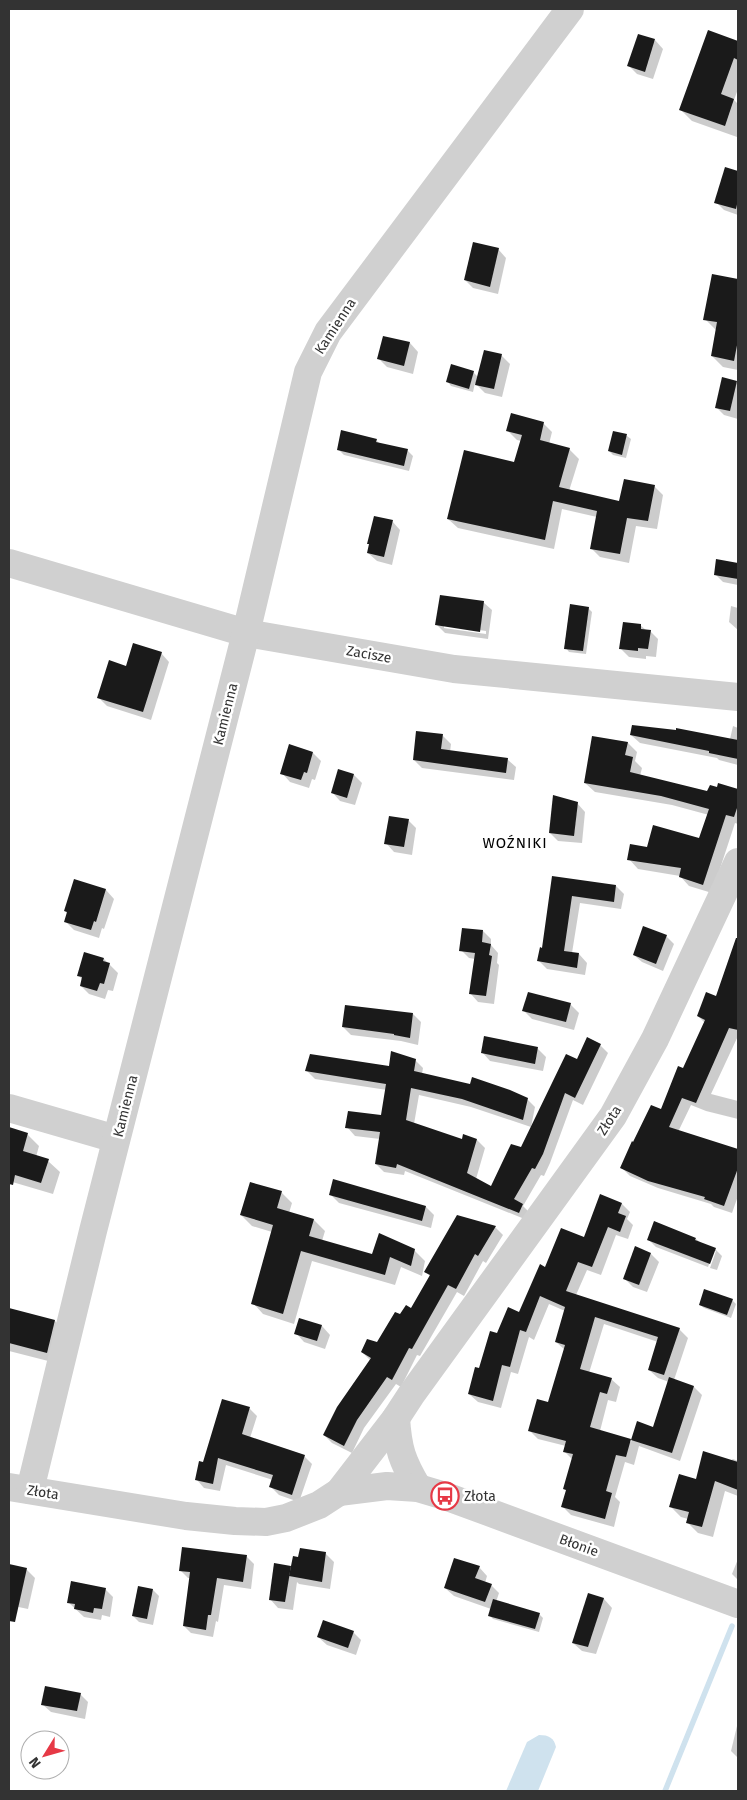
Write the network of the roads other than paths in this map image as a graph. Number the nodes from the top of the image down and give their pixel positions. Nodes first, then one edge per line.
1 (570, 9) edge
2 (9, 563) edge
3 (246, 633) junction
4 (738, 697) edge
5 (738, 862) edge
6 (9, 1108) edge
7 (116, 1139) junction
8 (396, 1418) junction
9 (418, 1488) junction
10 (19, 1489) edge
11 (338, 1492) junction
12 (738, 1604) edge

1 - 3 street, Kamienna
2 - 3 street, Zacisze
3 - 4 street, Zacisze
3 - 7 street, Kamienna
5 - 8 street, Złota
6 - 7 street
7 - 10 street, Kamienna
8 - 9 street
8 - 11 street, Złota
9 - 11 street, Błonie
9 - 12 street, Błonie
10 - 11 street, Złota

